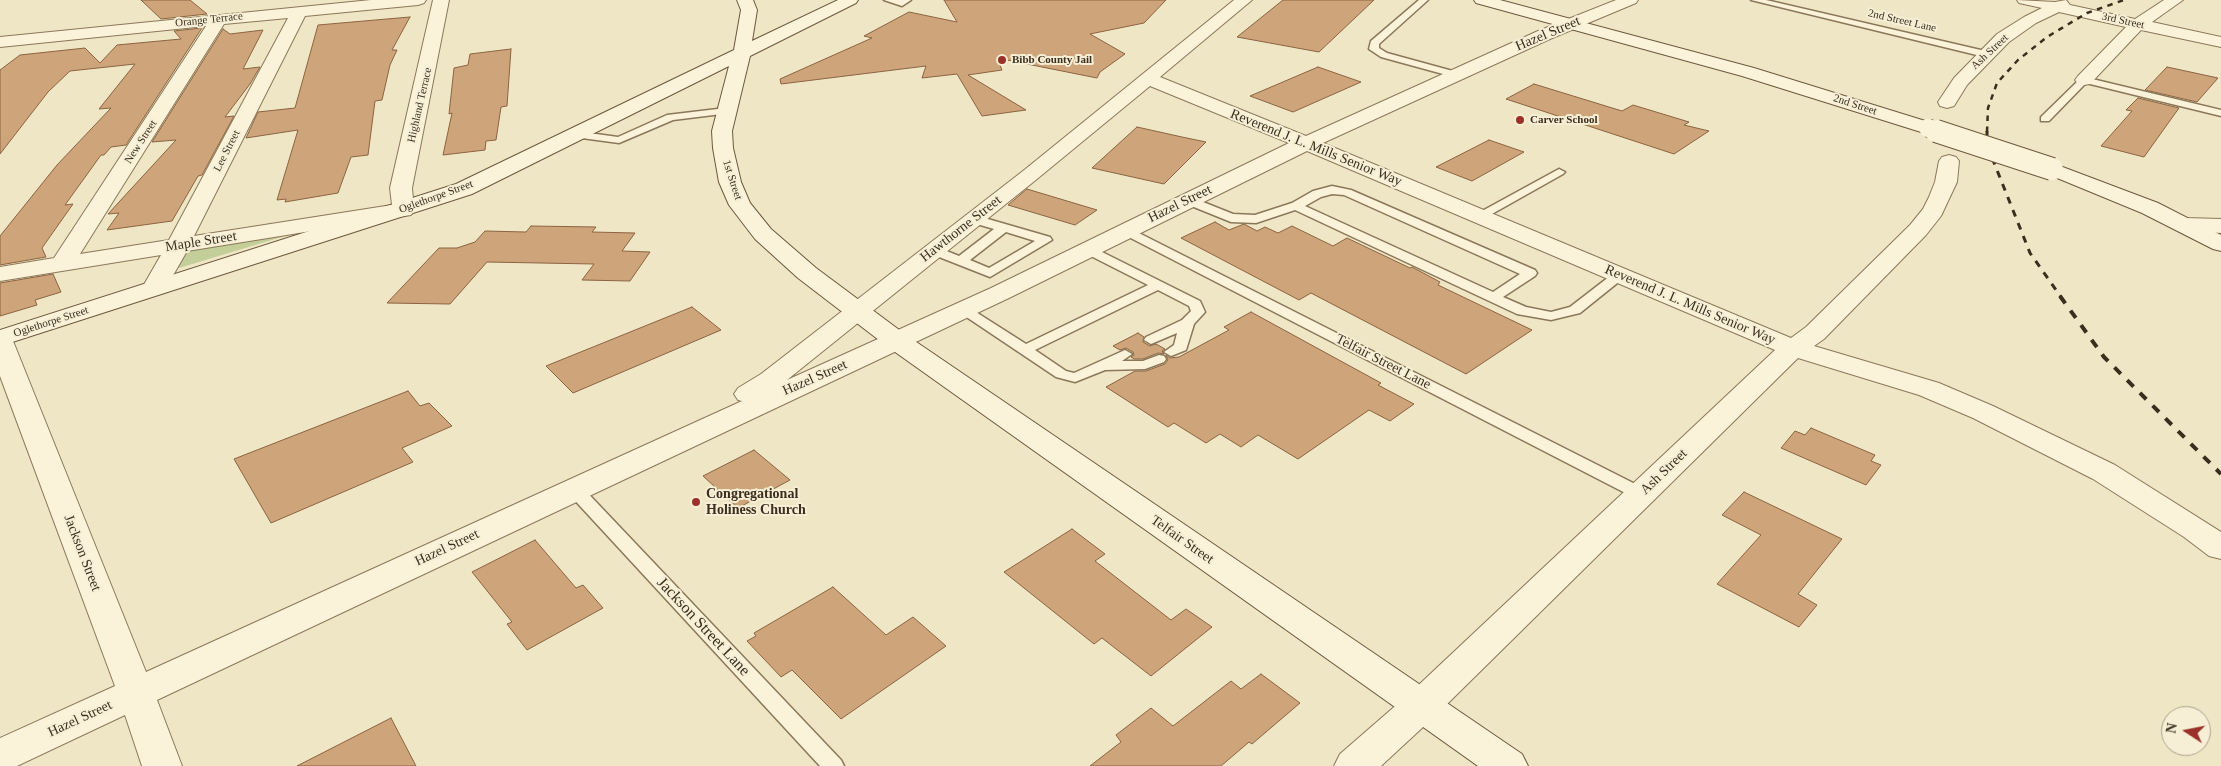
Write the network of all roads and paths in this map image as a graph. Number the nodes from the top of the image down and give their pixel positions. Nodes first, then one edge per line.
1 (323, 0) edge
2 (418, 0) edge
3 (441, 0) edge
4 (745, 0) edge
5 (888, 0) edge
6 (907, 0) edge
7 (1244, 0) edge
8 (1424, 0) edge
9 (1482, 0) edge
10 (1630, 0) edge
11 (1755, 0) edge
12 (2025, 0) edge
13 (2175, 0) edge
14 (836, 2) edge
15 (2064, 3) edge
16 (299, 12) junction
17 (229, 14) junction
18 (1571, 24) junction
19 (2137, 25) junction
20 (2221, 42) edge
21 (3, 44) edge
22 (742, 52) junction
23 (1986, 54) junction
24 (1457, 75) junction
25 (1148, 79) junction
26 (2084, 80) junction
27 (671, 87) junction
28 (728, 101) junction
29 (1947, 102) dead end
30 (2221, 113) edge
31 (2045, 119) dead end
32 (574, 134) junction
33 (1306, 143) junction
34 (1948, 161) dead end
35 (1559, 172) dead end
36 (1188, 200) junction
37 (1296, 206) junction
38 (403, 210) junction
39 (1479, 216) junction
40 (974, 219) junction
41 (2185, 225) junction
42 (2221, 226) edge
43 (1003, 228) junction
44 (1125, 230) junction
45 (2221, 244) edge
46 (178, 245) junction
47 (1088, 249) junction
48 (934, 250) junction
49 (960, 261) junction
50 (62, 264) junction
51 (990, 273) junction
52 (0, 274) edge
53 (1619, 276) junction
54 (1158, 285) junction
55 (1014, 286) junction
56 (154, 288) junction
57 (1493, 298) junction
58 (963, 310) junction
59 (858, 311) junction
60 (1187, 323) junction
61 (0, 340) edge
62 (1151, 340) dead end
63 (897, 341) junction
64 (1792, 348) junction
65 (1025, 350) junction
66 (1125, 354) dead end
67 (1104, 366) junction
68 (669, 444) junction
69 (574, 489) junction
70 (1641, 494) junction
71 (2221, 548) edge
72 (136, 692) junction
73 (1422, 705) junction
74 (0, 756) edge
75 (162, 766) edge
76 (833, 766) edge
77 (1354, 766) edge
78 (1508, 766) edge

1 - 17 street
2 - 16 street, Orange Terrace
3 - 38 street, Highland Terrace
4 - 22 street, 1st Street
5 - 6 lane
7 - 25 street, Hawthorne Street
8 - 24 lane
9 - 18 street, 2nd Street
10 - 18 street, Hazel Street
11 - 23 lane, 2nd Street Lane
12 - 15 street, 3rd Street
13 - 19 street
14 - 22 street, Oglethorpe Street
15 - 19 street, 3rd Street
15 - 23 street, Ash Street
16 - 17 street, Orange Terrace
16 - 46 street, Lee Street
17 - 21 street, Orange Terrace
17 - 50 street, New Street
18 - 24 street, Hazel Street
18 - 41 street, 2nd Street, bridge
19 - 20 street, 3rd Street
19 - 26 street
22 - 27 street, Oglethorpe Street
22 - 28 street, 1st Street
23 - 29 street, Ash Street
24 - 33 street, Hazel Street
25 - 33 street, Reverend J. L. Mills Senior Way
25 - 40 street, Hawthorne Street
26 - 30 lane
26 - 31 lane
27 - 28 street
27 - 32 street, Oglethorpe Street
28 - 32 lane
28 - 59 street, 1st Street
32 - 38 street, Oglethorpe Street
33 - 36 street, Hazel Street
33 - 39 street, Reverend J. L. Mills Senior Way
34 - 64 street, Ash Street
35 - 39 lane
36 - 37 lane
36 - 44 street, Hazel Street
37 - 57 lane
37 - 57 lane
38 - 46 street, Maple Street
38 - 56 street, Oglethorpe Street
39 - 53 street, Reverend J. L. Mills Senior Way
40 - 43 lane
40 - 48 street, Hawthorne Street
41 - 42 street, 2nd Street
41 - 45 street
43 - 49 lane
43 - 51 lane
44 - 47 street, Hazel Street
44 - 70 lane, Telfair Street Lane
46 - 50 street, Maple Street
46 - 56 street, Lee Street
47 - 54 lane
47 - 55 street, Hazel Street
48 - 49 lane
48 - 59 street, Hawthorne Street
49 - 51 lane
50 - 52 street, Maple Street
51 - 55 lane
53 - 57 lane
53 - 64 street, Reverend J. L. Mills Senior Way
54 - 60 lane
54 - 65 lane
55 - 58 street, Hazel Street
56 - 61 street, Oglethorpe Street
58 - 63 street, Hazel Street
58 - 65 lane
59 - 63 street, Telfair Street
59 - 68 street, Hawthorne Street
60 - 62 lane
60 - 67 lane
61 - 72 street, Jackson Street
63 - 68 street, Hazel Street
63 - 73 street, Telfair Street
64 - 70 street, Ash Street
64 - 71 street, Reverend J. L. Mills Senior Way
65 - 67 lane
66 - 67 lane
68 - 69 street, Hazel Street
69 - 72 street, Hazel Street
69 - 76 lane, Jackson Street Lane
70 - 73 street, Ash Street
72 - 74 street, Hazel Street
72 - 75 street, Jackson Street
73 - 77 street, Ash Street
73 - 78 street, Telfair Street

